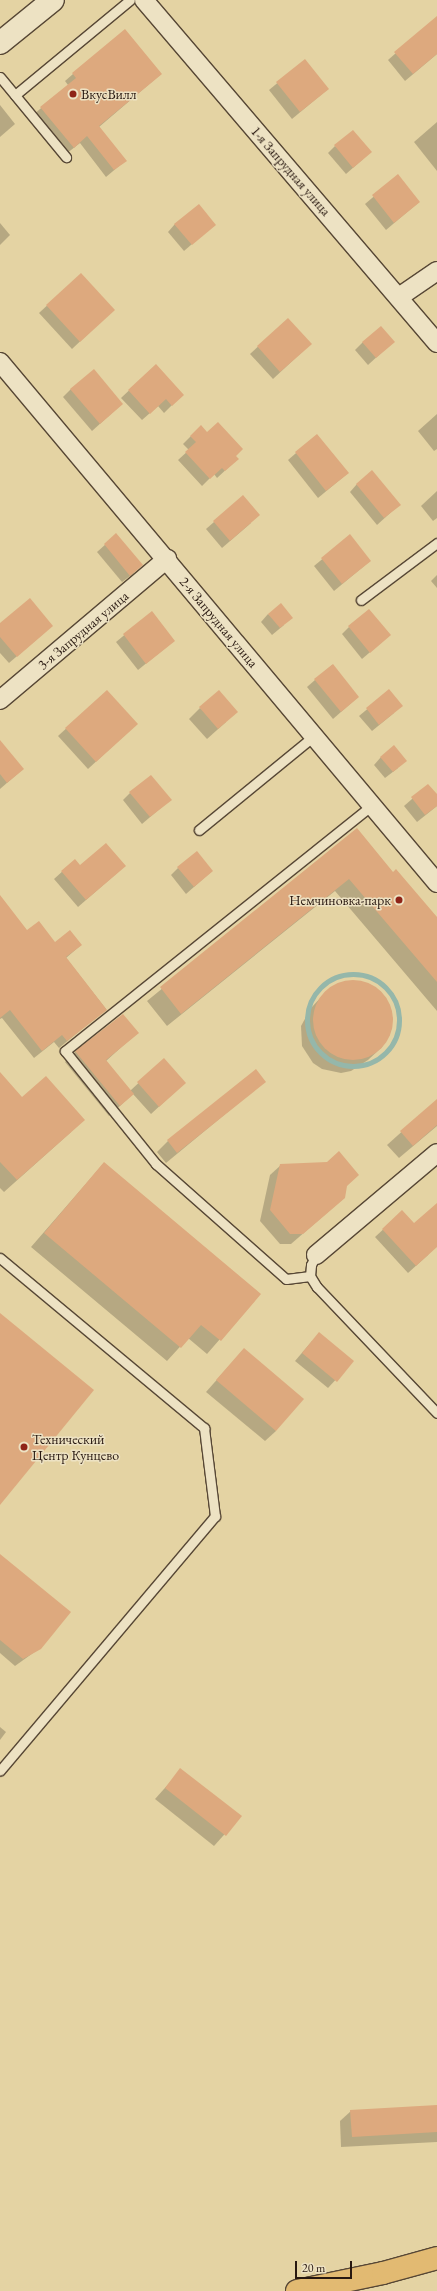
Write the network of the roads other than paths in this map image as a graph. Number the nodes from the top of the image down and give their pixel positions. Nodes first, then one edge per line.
1 (53, 0) edge
2 (130, 0) edge
3 (144, 0) edge
4 (0, 44) edge
5 (0, 77) edge
6 (15, 95) junction
7 (66, 158) dead end
8 (437, 271) edge
9 (399, 297) junction
10 (437, 343) edge
11 (0, 362) edge
12 (437, 543) edge
13 (167, 559) junction
14 (361, 600) dead end
15 (0, 700) edge
16 (314, 736) junction
17 (372, 805) junction
18 (198, 830) dead end
19 (437, 883) edge
20 (437, 1153) edge
21 (316, 1255) joint
22 (0, 1258) edge
23 (310, 1276) junction
24 (437, 1413) edge
25 (0, 1770) edge
26 (437, 2258) edge
27 (297, 2291) edge

1 - 4 street
2 - 6 lane
3 - 9 street, 1-я Запрудная улица
5 - 6 lane
6 - 7 lane
8 - 9 street
9 - 10 street, 1-я Запрудная улица
11 - 13 street, 2-я Запрудная улица
12 - 14 lane
13 - 15 street, 3-я Запрудная улица
13 - 16 street, 2-я Запрудная улица
16 - 17 street, 2-я Запрудная улица
16 - 18 lane
17 - 19 street, 2-я Запрудная улица
17 - 23 lane
20 - 21 street
21 - 23 lane
22 - 25 lane
23 - 24 lane
26 - 27 highway

